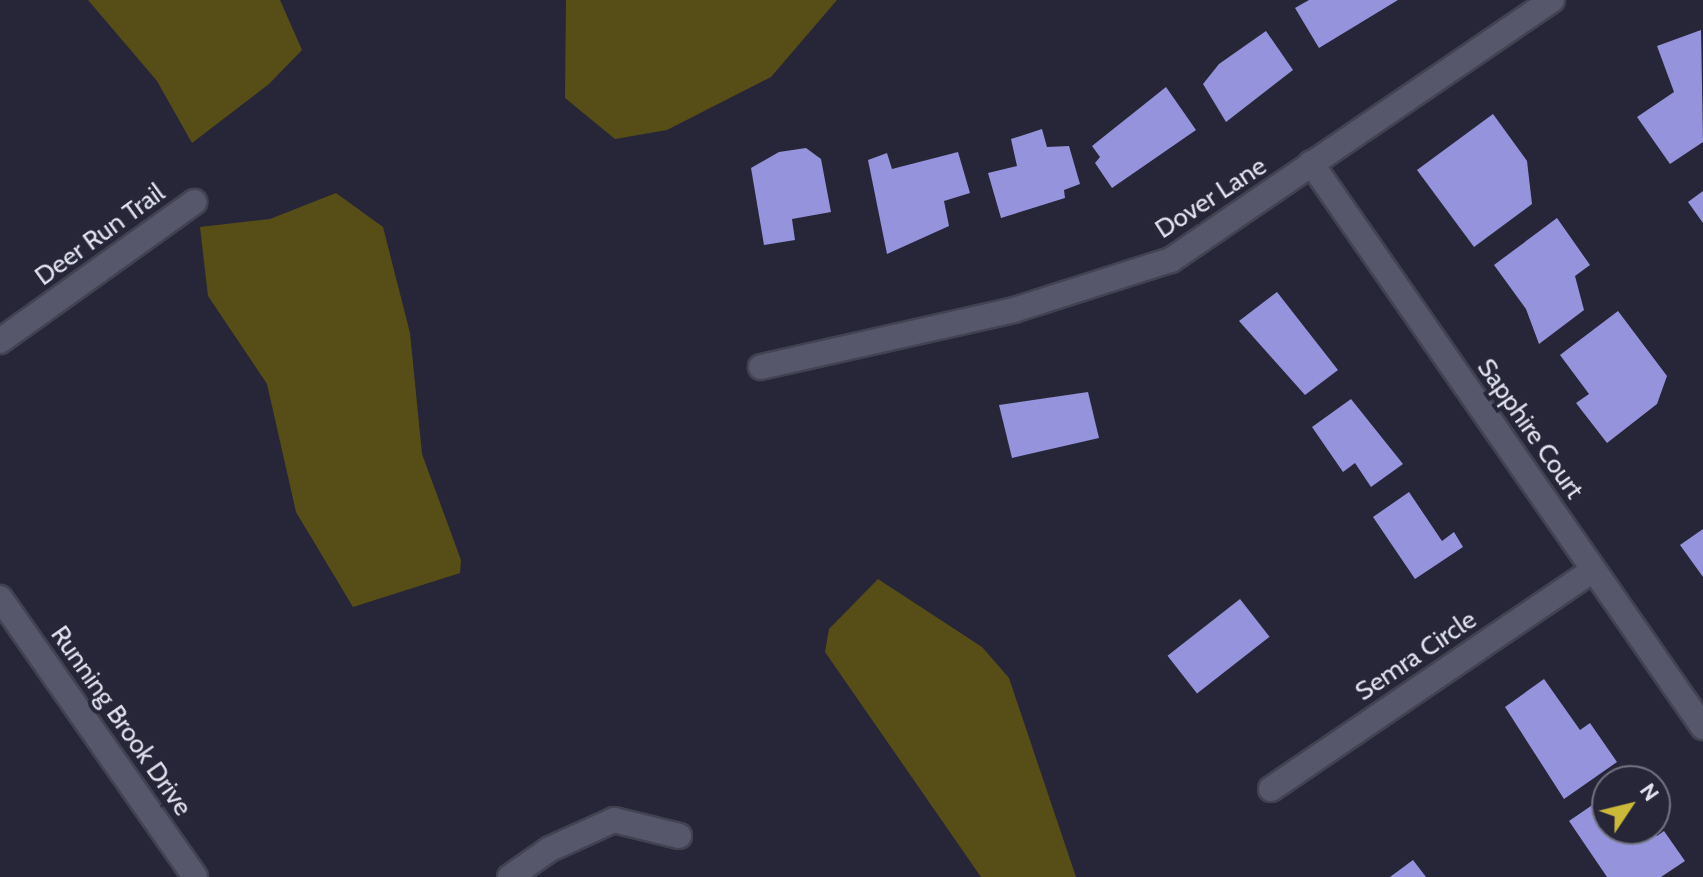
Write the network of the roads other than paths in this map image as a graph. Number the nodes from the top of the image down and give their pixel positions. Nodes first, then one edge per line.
1 (1552, 0) edge
2 (1311, 163) junction
3 (194, 202) dead end
4 (0, 341) edge
5 (761, 367) dead end
6 (1593, 570) junction
7 (0, 598) edge
8 (1703, 727) edge
9 (1271, 789) dead end
10 (679, 836) dead end
11 (195, 877) edge
12 (510, 877) edge

1 - 2 street, Dover Lane
2 - 5 street, Dover Lane
2 - 6 street, Sapphire Court
3 - 4 street, Deer Run Trail
6 - 8 street, Sapphire Court
6 - 9 street, Semra Circle
7 - 11 street, Running Brook Drive
10 - 12 street

